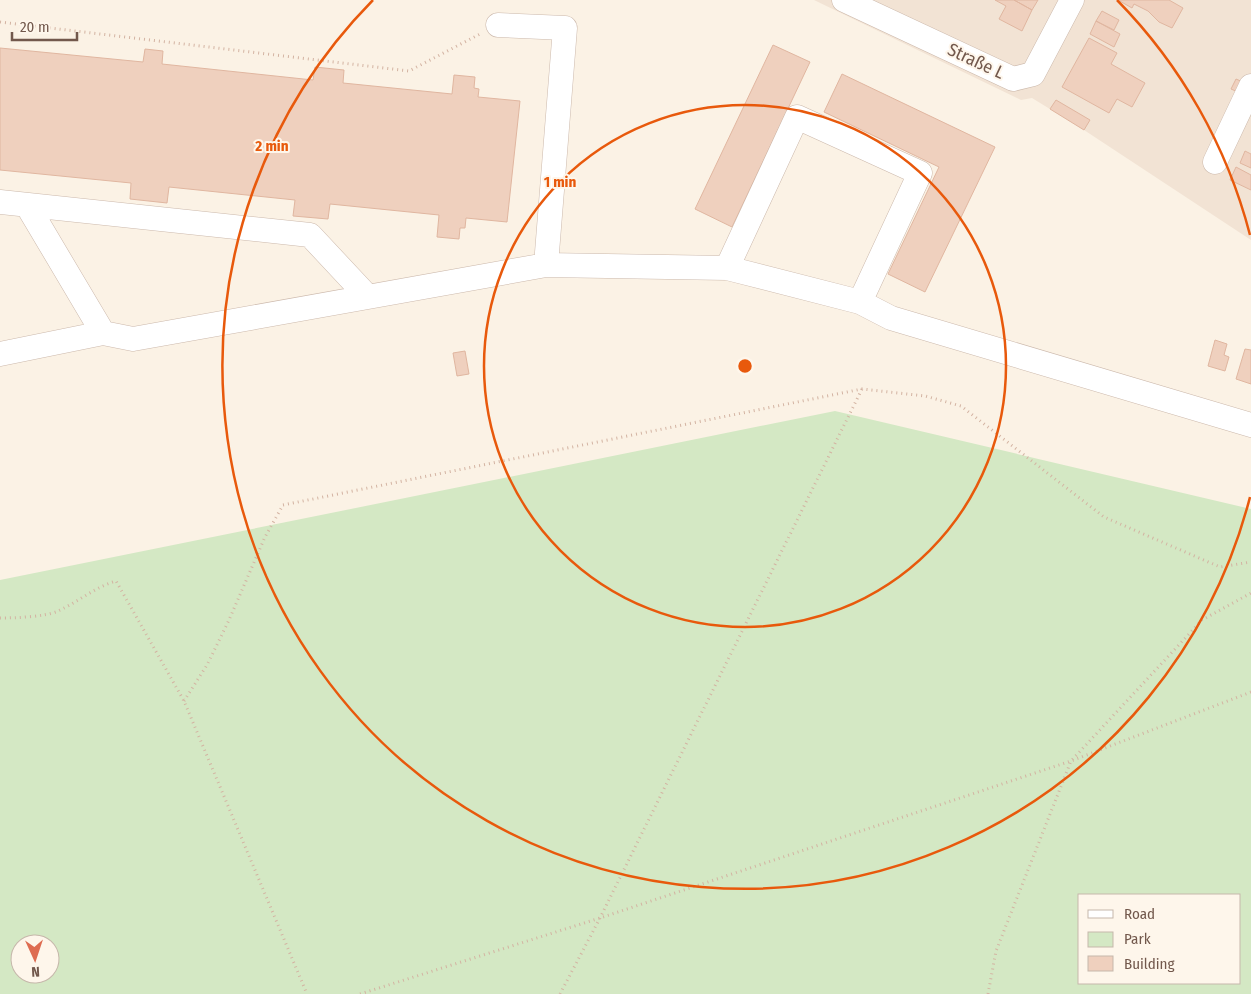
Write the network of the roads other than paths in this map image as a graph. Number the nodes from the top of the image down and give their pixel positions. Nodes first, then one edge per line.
1 (844, 0) edge
2 (1072, 0) edge
3 (498, 25) road end
4 (1251, 86) edge
5 (1215, 162) dead end
6 (0, 202) edge
7 (27, 205) junction
8 (546, 265) junction
9 (727, 268) junction
10 (367, 296) junction
11 (860, 302) junction
12 (103, 333) junction
13 (0, 354) edge
14 (1251, 424) edge

1 - 2 street, Straße L
3 - 8 street
4 - 5 street
6 - 7 street
7 - 10 street
7 - 12 street
8 - 9 street
8 - 10 street
9 - 11 street
9 - 11 street
10 - 12 street
11 - 14 street
12 - 13 street

